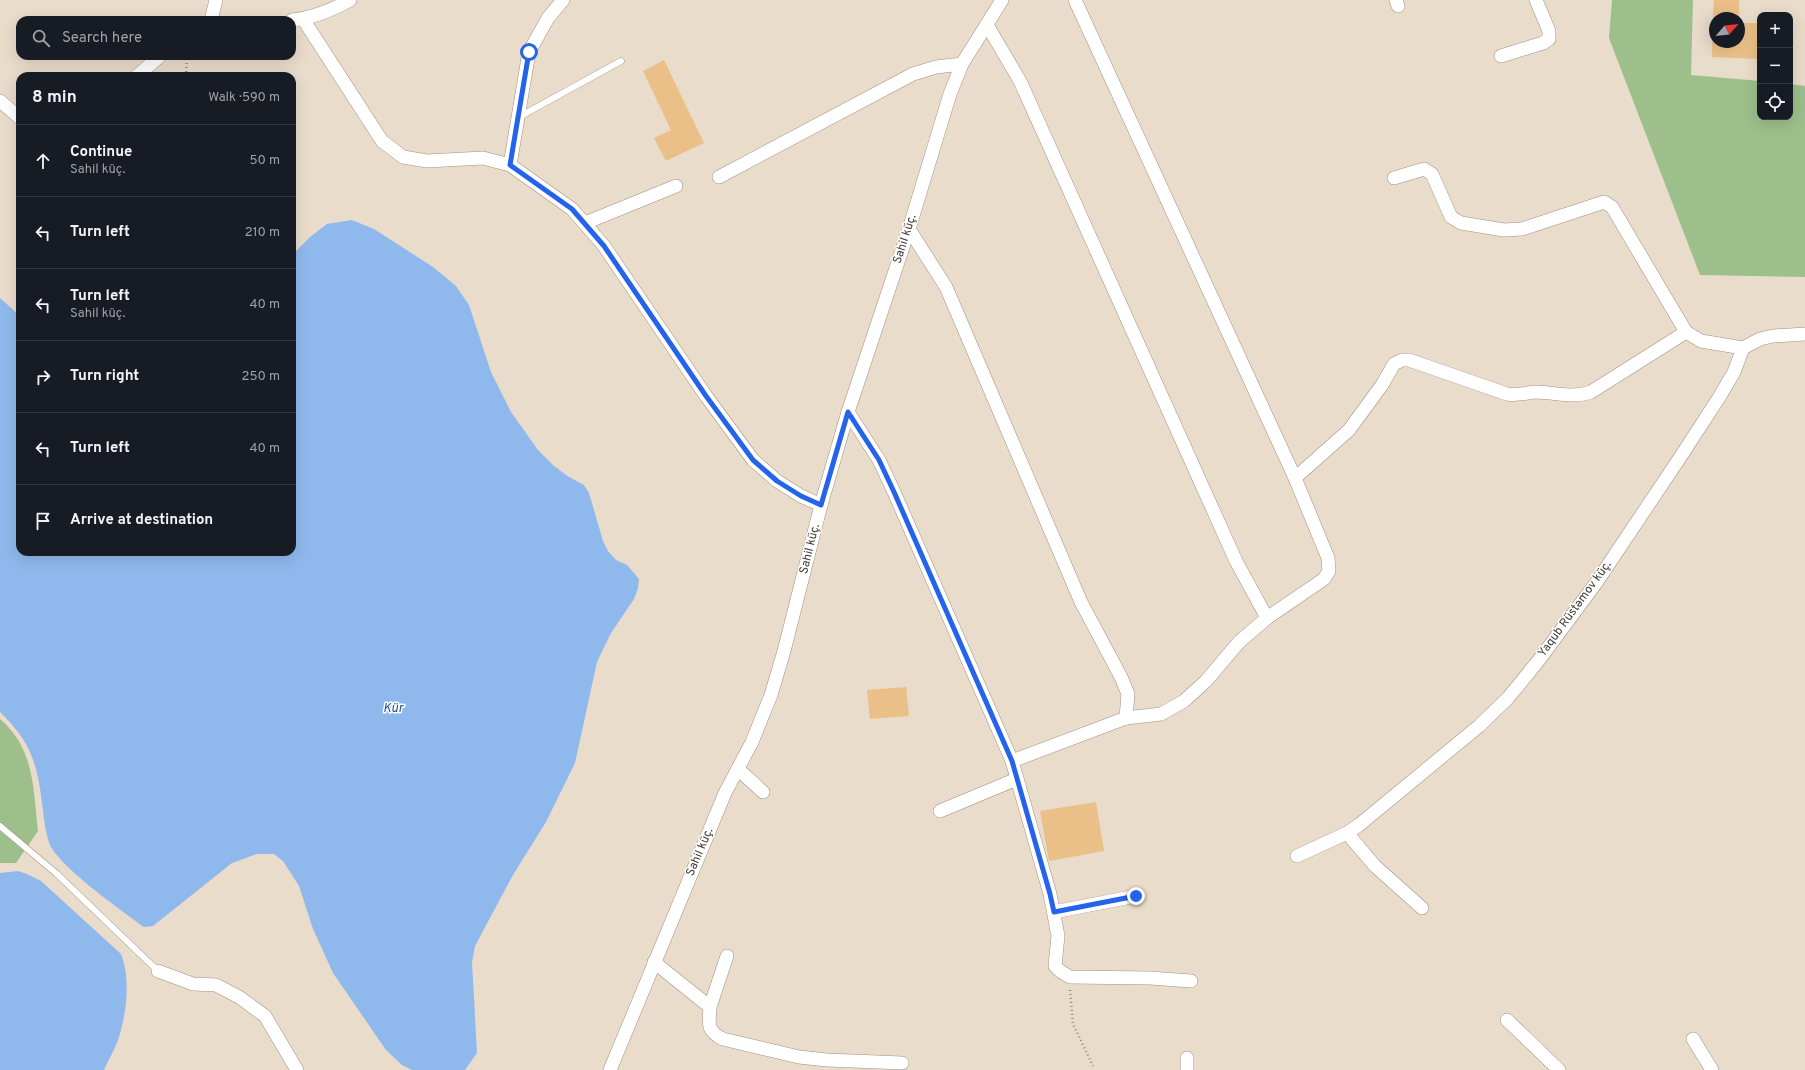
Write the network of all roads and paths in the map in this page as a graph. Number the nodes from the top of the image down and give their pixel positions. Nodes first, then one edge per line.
1 (216, 0) edge
2 (350, 0) edge
3 (563, 0) edge
4 (1002, 0) edge
5 (1075, 0) edge
6 (1536, 0) edge
7 (212, 16) edge
8 (298, 20) edge
9 (987, 25) junction
10 (1501, 56) dead end
11 (155, 60) edge
12 (187, 60) edge
13 (622, 61) dead end
14 (962, 64) junction
15 (142, 72) edge
16 (186, 72) edge
17 (0, 101) edge
18 (16, 115) edge
19 (518, 118) junction
20 (510, 165) junction
21 (719, 177) dead end
22 (1394, 178) dead end
23 (676, 186) dead end
24 (585, 223) junction
25 (909, 229) junction
26 (1686, 332) junction
27 (1805, 334) edge
28 (1743, 348) junction
29 (848, 412) junction
30 (1295, 478) junction
31 (821, 505) junction
32 (1266, 618) junction
33 (1126, 718) junction
34 (1012, 761) junction
35 (738, 769) junction
36 (1017, 779) junction
37 (763, 792) dead end
38 (940, 811) dead end
39 (0, 826) edge
40 (1347, 833) junction
41 (1297, 856) dead end
42 (1136, 896) dead end
43 (1422, 908) dead end
44 (1054, 912) junction
45 (727, 956) dead end
46 (654, 962) junction
47 (158, 971) joint
48 (1070, 977) junction
49 (1191, 982) dead end
50 (710, 1007) junction
51 (1507, 1020) dead end
52 (1693, 1040) dead end
53 (902, 1063) dead end
54 (1093, 1066) dead end
55 (297, 1070) edge
56 (610, 1070) edge
57 (1559, 1070) edge
58 (1712, 1070) edge

1 - 7 street
2 - 8 street
3 - 19 street
4 - 9 street, Sahil küç.
5 - 30 street
6 - 10 street
8 - 20 street
9 - 14 street, Sahil küç.
9 - 32 street
11 - 15 street
12 - 16 path
13 - 19 lane
14 - 21 street
14 - 25 street, Sahil küç.
17 - 18 street
19 - 20 street
20 - 24 street
22 - 26 street
23 - 24 street
24 - 31 street
25 - 29 street, Sahil küç.
25 - 33 street
26 - 28 street
26 - 30 street
27 - 28 street
28 - 40 street, Yaqub Rüstəmov küç.
29 - 31 street, Sahil küç.
29 - 34 street
30 - 32 street
31 - 35 street, Sahil küç.
32 - 33 street
33 - 34 street
34 - 36 street
35 - 37 street
35 - 46 street, Sahil küç.
36 - 38 street
36 - 44 street
39 - 47 lane
40 - 41 street, Yaqub Rüstəmov küç.
40 - 43 street
42 - 44 street
44 - 48 street
45 - 50 street
46 - 50 street
46 - 56 street, Sahil küç.
47 - 55 street
48 - 49 street
48 - 54 path
50 - 53 street
51 - 57 street
52 - 58 street

